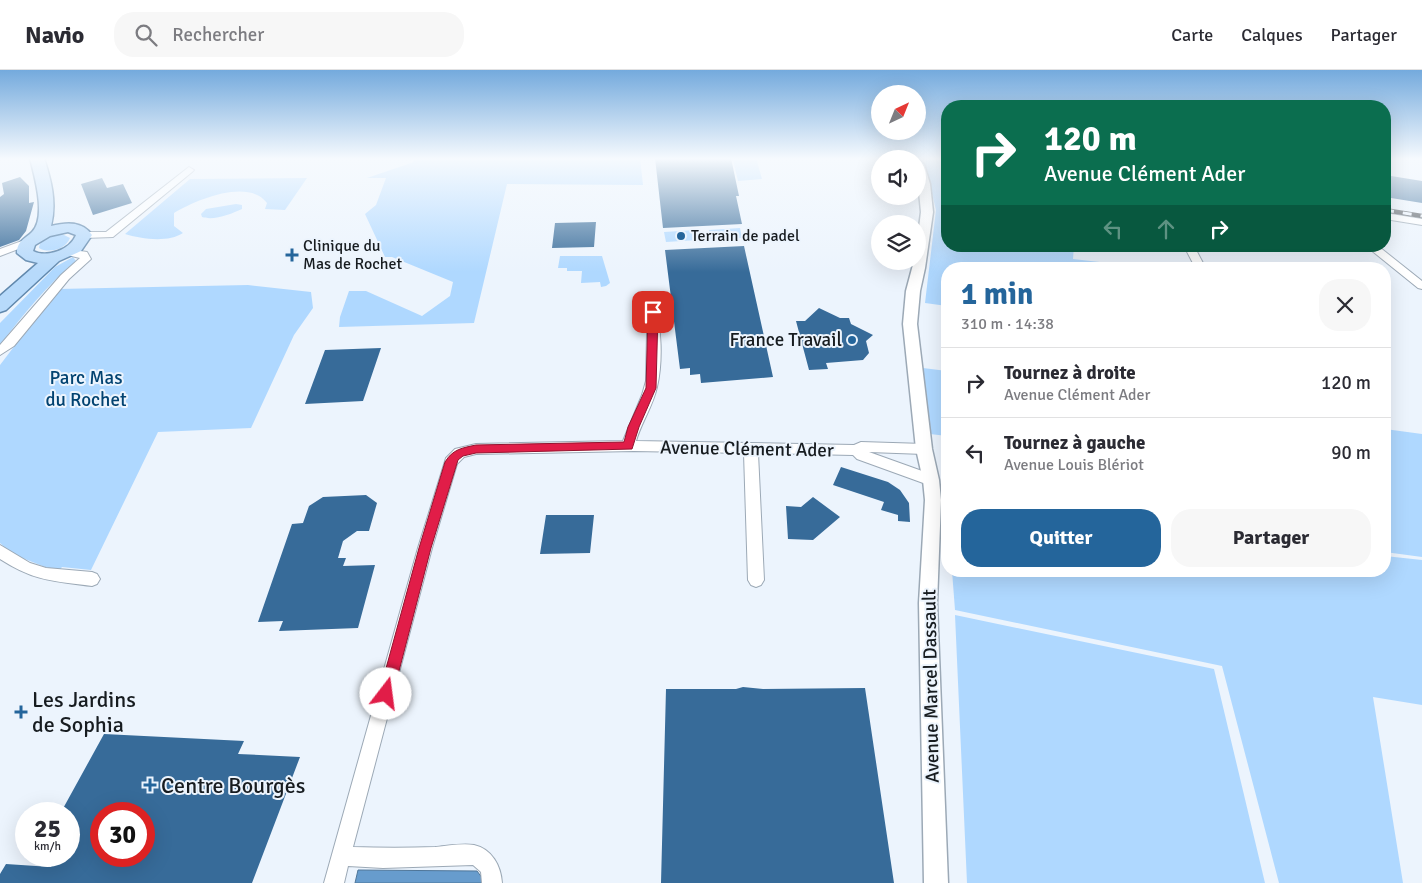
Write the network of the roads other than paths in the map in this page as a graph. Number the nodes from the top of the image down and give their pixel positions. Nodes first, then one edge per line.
1 (47, 196) edge
2 (54, 196) edge
3 (158, 196) edge
4 (926, 203) edge
5 (1391, 217) edge
6 (1422, 222) edge
7 (68, 228) junction
8 (31, 246) junction
9 (71, 247) junction
10 (1378, 252) edge
11 (0, 254) edge
12 (1391, 262) edge
13 (1391, 262) edge
14 (1422, 286) edge
15 (0, 297) edge
16 (650, 303) dead end
17 (0, 306) edge
18 (0, 351) edge
19 (628, 446) junction
20 (924, 449) junction
21 (751, 450) junction
22 (856, 450) junction
23 (932, 480) junction
24 (0, 551) edge
25 (92, 579) dead end
26 (756, 580) dead end
27 (341, 856) junction
28 (334, 883) edge
29 (492, 883) edge
30 (936, 883) edge

1 - 8 main road
2 - 7 main road
3 - 9 street
4 - 20 street, Avenue Marcel Dassault
5 - 6 street
7 - 8 main road
7 - 9 main road
8 - 9 main road
8 - 11 street
8 - 15 main road
9 - 17 main road
9 - 18 street
10 - 13 street
12 - 14 street
16 - 19 street
19 - 21 street, Avenue Clément Ader
19 - 27 street, Avenue Clément Ader
20 - 22 street, Avenue Clément Ader
20 - 23 street, Avenue Marcel Dassault
21 - 22 street, Avenue Clément Ader
21 - 26 street
22 - 23 street
23 - 30 street, Avenue Marcel Dassault
24 - 25 street
27 - 28 street, Avenue Clément Ader
27 - 29 street

